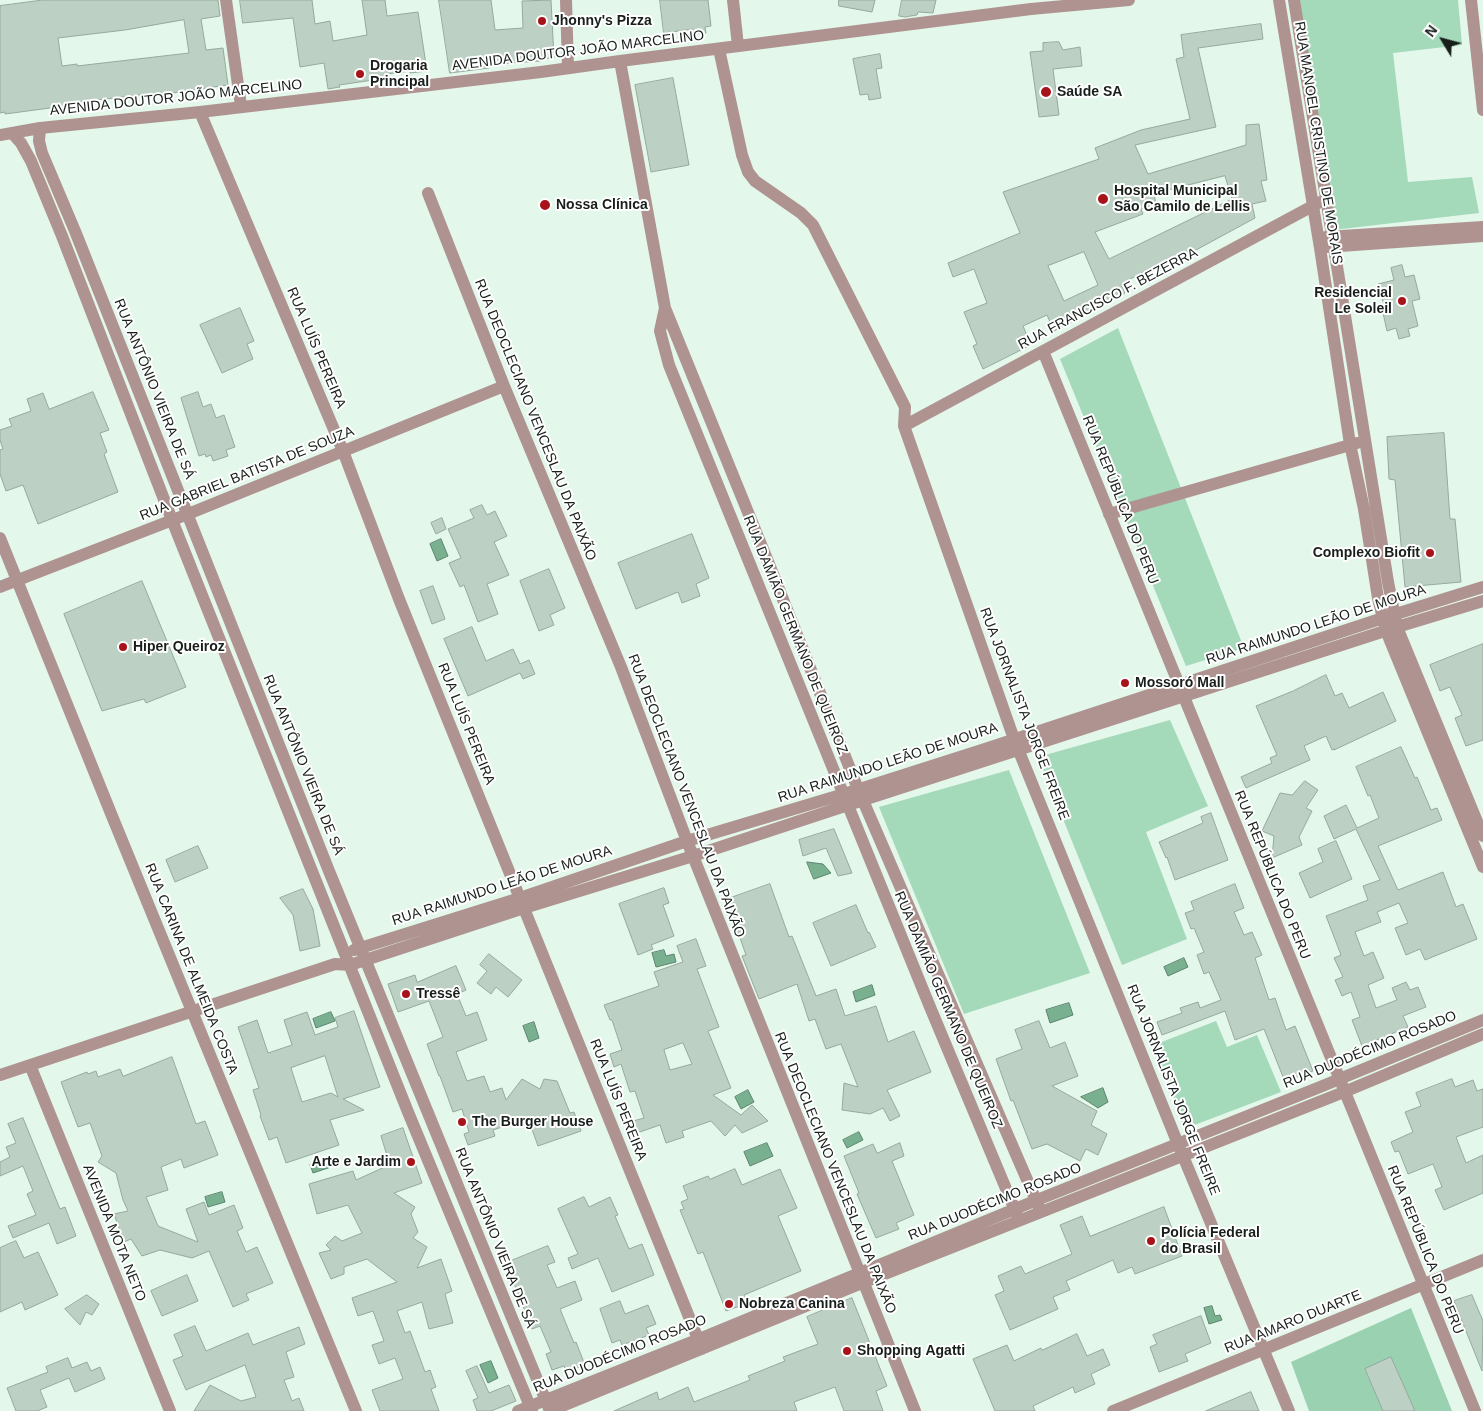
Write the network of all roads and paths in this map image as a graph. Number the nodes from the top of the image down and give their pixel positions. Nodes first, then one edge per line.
1 (226, 0) edge
2 (566, 0) edge
3 (734, 0) edge
4 (1129, 0) edge
5 (1279, 0) edge
6 (1294, 0) edge
7 (1471, 0) edge
8 (1031, 4) edge
9 (738, 46) junction
10 (719, 49) junction
11 (620, 61) junction
12 (568, 68) junction
13 (241, 106) junction
14 (1483, 110) edge
15 (200, 112) junction
16 (40, 128) junction
17 (6, 134) edge
18 (428, 193) dead end
19 (1326, 200) junction
20 (1314, 205) junction
21 (1483, 227) edge
22 (75, 231) junction
23 (62, 236) junction
24 (1483, 236) edge
25 (1326, 242) junction
26 (665, 308) junction
27 (110, 319) junction
28 (96, 324) junction
29 (1043, 351) junction
30 (504, 386) junction
31 (904, 426) junction
32 (1366, 442) junction
33 (1350, 444) junction
34 (343, 451) junction
35 (188, 514) junction
36 (1109, 514) junction
37 (172, 520) junction
38 (0, 538) edge
39 (769, 564) junction
40 (753, 570) junction
41 (17, 581) junction
42 (0, 587) edge
43 (1483, 587) edge
44 (1483, 601) edge
45 (1390, 622) junction
46 (1181, 691) junction
47 (1016, 744) junction
48 (860, 794) junction
49 (846, 799) junction
50 (1483, 836) edge
51 (687, 841) junction
52 (693, 856) junction
53 (1483, 867) edge
54 (522, 903) junction
55 (363, 954) junction
56 (347, 959) junction
57 (191, 1011) junction
58 (1483, 1020) edge
59 (1483, 1034) edge
60 (30, 1065) junction
61 (0, 1075) edge
62 (1340, 1079) junction
63 (1344, 1092) junction
64 (1178, 1144) junction
65 (1183, 1156) junction
66 (1039, 1206) junction
67 (1017, 1215) junction
68 (1483, 1260) edge
69 (861, 1278) junction
70 (1423, 1284) junction
71 (701, 1344) junction
72 (1263, 1350) junction
73 (548, 1407) edge
74 (531, 1408) edge
75 (170, 1411) edge
76 (356, 1411) edge
77 (518, 1411) edge
78 (914, 1411) edge
79 (1113, 1411) edge
80 (1289, 1411) edge
81 (1475, 1411) edge

1 - 13 street
2 - 12 street
3 - 9 street
4 - 8 street, AVENIDA DOUTOR JOÃO MARCELINO
5 - 20 street, RUA MANOEL CRISTINO DE MORAIS
6 - 19 street, RUA MANOEL CRISTINO DE MORAIS
7 - 14 street
8 - 9 street, AVENIDA DOUTOR JOÃO MARCELINO
9 - 10 street, AVENIDA DOUTOR JOÃO MARCELINO
10 - 11 street, AVENIDA DOUTOR JOÃO MARCELINO
10 - 31 street, RUA JORNALISTA JORGE FREIRE
11 - 12 street, AVENIDA DOUTOR JOÃO MARCELINO
11 - 26 street, RUA DAMIÃO GERMANO DE QUEIROZ
12 - 13 street, AVENIDA DOUTOR JOÃO MARCELINO
13 - 15 street, AVENIDA DOUTOR JOÃO MARCELINO
15 - 16 street, AVENIDA DOUTOR JOÃO MARCELINO
15 - 34 street, RUA LUÍS PEREIRA
16 - 17 street, AVENIDA DOUTOR JOÃO MARCELINO
16 - 22 street, RUA ANTÔNIO VIEIRA DE SÁ
17 - 23 street, RUA ANTÔNIO VIEIRA DE SÁ
18 - 30 street, RUA DEOCLECIANO VENCESLAU DA PAIXÃO
19 - 20 street, RUA FRANCISCO F. BEZERRA
19 - 25 street, RUA MANOEL CRISTINO DE MORAIS
20 - 25 street, RUA MANOEL CRISTINO DE MORAIS
20 - 29 street, RUA FRANCISCO F. BEZERRA
21 - 25 street
22 - 23 street
22 - 27 street, RUA ANTÔNIO VIEIRA DE SÁ
23 - 28 street, RUA ANTÔNIO VIEIRA DE SÁ
24 - 25 street
25 - 32 street, RUA MANOEL CRISTINO DE MORAIS
25 - 33 street, RUA MANOEL CRISTINO DE MORAIS
26 - 39 street, RUA DAMIÃO GERMANO DE QUEIROZ
26 - 40 street, RUA DAMIÃO GERMANO DE QUEIROZ
27 - 28 street
27 - 35 street, RUA ANTÔNIO VIEIRA DE SÁ
28 - 37 street, RUA ANTÔNIO VIEIRA DE SÁ
29 - 31 street, RUA FRANCISCO F. BEZERRA
29 - 36 street, RUA REPÚBLICA DO PERU
30 - 34 street, RUA GABRIEL BATISTA DE SOUZA
30 - 51 street, RUA DEOCLECIANO VENCESLAU DA PAIXÃO
31 - 47 street, RUA JORNALISTA JORGE FREIRE
32 - 33 street
32 - 45 street, RUA MANOEL CRISTINO DE MORAIS
33 - 36 street
33 - 45 street, RUA MANOEL CRISTINO DE MORAIS
34 - 35 street, RUA GABRIEL BATISTA DE SOUZA
34 - 54 street, RUA LUÍS PEREIRA
35 - 37 street, RUA GABRIEL BATISTA DE SOUZA
35 - 55 street, RUA ANTÔNIO VIEIRA DE SÁ
36 - 46 street, RUA REPÚBLICA DO PERU
37 - 41 street, RUA GABRIEL BATISTA DE SOUZA
37 - 56 street, RUA ANTÔNIO VIEIRA DE SÁ
38 - 41 street, RUA CARINA DE ALMEIDA COSTA
39 - 40 street
39 - 48 street, RUA DAMIÃO GERMANO DE QUEIROZ
40 - 49 street, RUA DAMIÃO GERMANO DE QUEIROZ
41 - 42 street, RUA GABRIEL BATISTA DE SOUZA
41 - 57 street, RUA CARINA DE ALMEIDA COSTA
43 - 45 street, RUA RAIMUNDO LEÃO DE MOURA
44 - 45 street, RUA RAIMUNDO LEÃO DE MOURA
45 - 46 street, RUA RAIMUNDO LEÃO DE MOURA
45 - 50 street, RUA MANOEL CRISTINO DE MORAIS
45 - 53 street, RUA MANOEL CRISTINO DE MORAIS
46 - 47 street, RUA RAIMUNDO LEÃO DE MOURA
46 - 62 street, RUA REPÚBLICA DO PERU
47 - 48 street, RUA RAIMUNDO LEÃO DE MOURA
47 - 64 street, RUA JORNALISTA JORGE FREIRE
48 - 49 street, RUA RAIMUNDO LEÃO DE MOURA
48 - 66 street, RUA DAMIÃO GERMANO DE QUEIROZ
49 - 51 street, RUA RAIMUNDO LEÃO DE MOURA
49 - 52 street, RUA RAIMUNDO LEÃO DE MOURA
49 - 67 street, RUA DAMIÃO GERMANO DE QUEIROZ
51 - 52 street, RUA DEOCLECIANO VENCESLAU DA PAIXÃO
51 - 54 street, RUA RAIMUNDO LEÃO DE MOURA
52 - 54 street, RUA RAIMUNDO LEÃO DE MOURA
52 - 69 street, RUA DEOCLECIANO VENCESLAU DA PAIXÃO
54 - 55 street, RUA RAIMUNDO LEÃO DE MOURA
54 - 71 street, RUA LUÍS PEREIRA
55 - 56 street, RUA RAIMUNDO LEÃO DE MOURA
55 - 73 street, RUA ANTÔNIO VIEIRA DE SÁ
56 - 57 street, RUA RAIMUNDO LEÃO DE MOURA
56 - 74 street, RUA ANTÔNIO VIEIRA DE SÁ
57 - 60 street, RUA RAIMUNDO LEÃO DE MOURA
57 - 76 street, RUA CARINA DE ALMEIDA COSTA
58 - 62 street, RUA DUODÉCIMO ROSADO
59 - 63 street, RUA DUODÉCIMO ROSADO
60 - 61 street, RUA RAIMUNDO LEÃO DE MOURA
60 - 75 street, AVENIDA MOTA NETO
62 - 63 street, RUA REPÚBLICA DO PERU
62 - 64 street, RUA DUODÉCIMO ROSADO
63 - 65 street, RUA DUODÉCIMO ROSADO
63 - 70 street, RUA REPÚBLICA DO PERU
64 - 65 street, RUA JORNALISTA JORGE FREIRE
64 - 66 street, RUA DUODÉCIMO ROSADO
65 - 66 street, RUA DUODÉCIMO ROSADO
65 - 72 street, RUA JORNALISTA JORGE FREIRE
66 - 67 street, RUA DUODÉCIMO ROSADO
67 - 69 street, RUA DUODÉCIMO ROSADO
68 - 70 street, RUA AMARO DUARTE
69 - 71 street, RUA DUODÉCIMO ROSADO
69 - 78 street, RUA DEOCLECIANO VENCESLAU DA PAIXÃO
70 - 72 street, RUA AMARO DUARTE
70 - 81 street, RUA REPÚBLICA DO PERU
71 - 73 street, RUA DUODÉCIMO ROSADO
72 - 79 street, RUA AMARO DUARTE
72 - 80 street, RUA JORNALISTA JORGE FREIRE
73 - 74 street, RUA DUODÉCIMO ROSADO
74 - 77 street, RUA DUODÉCIMO ROSADO

